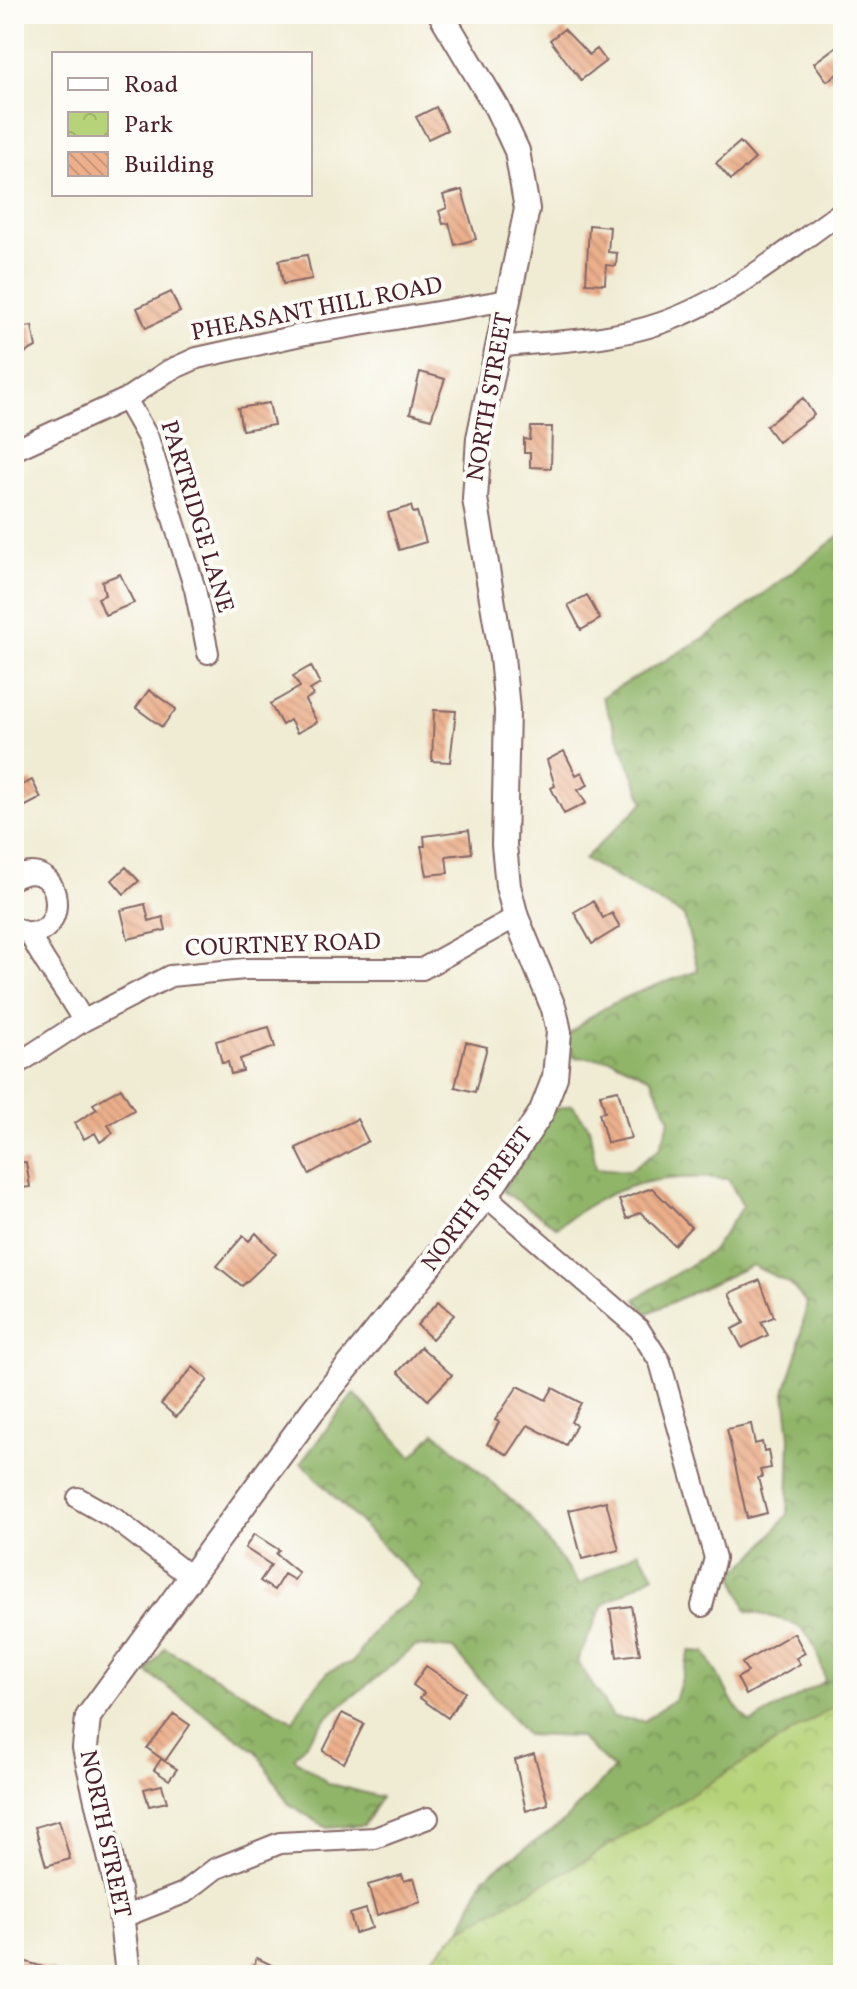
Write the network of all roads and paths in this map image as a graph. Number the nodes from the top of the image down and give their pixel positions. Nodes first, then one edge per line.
1 (441, 14) edge
2 (843, 211) edge
3 (508, 300) junction
4 (498, 347) junction
5 (126, 399) junction
6 (14, 450) edge
7 (208, 653) dead end
8 (14, 878) edge
9 (516, 917) junction
10 (22, 930) edge
11 (83, 1021) junction
12 (14, 1066) edge
13 (486, 1196) junction
14 (78, 1498) dead end
15 (191, 1577) junction
16 (702, 1606) dead end
17 (428, 1818) dead end
18 (123, 1917) junction
19 (128, 1975) edge

1 - 3 street, NORTH STREET
2 - 4 street
3 - 4 street, NORTH STREET
3 - 5 street, PHEASANT HILL ROAD
4 - 9 street, NORTH STREET
5 - 6 street, PHEASANT HILL ROAD
5 - 7 street, PARTRIDGE LANE
8 - 10 street
9 - 11 street, COURTNEY ROAD
9 - 13 street, NORTH STREET
10 - 11 street
11 - 12 street, COURTNEY ROAD
13 - 15 street, NORTH STREET
13 - 16 street
14 - 15 street
15 - 18 street, NORTH STREET
17 - 18 street
18 - 19 street, NORTH STREET

